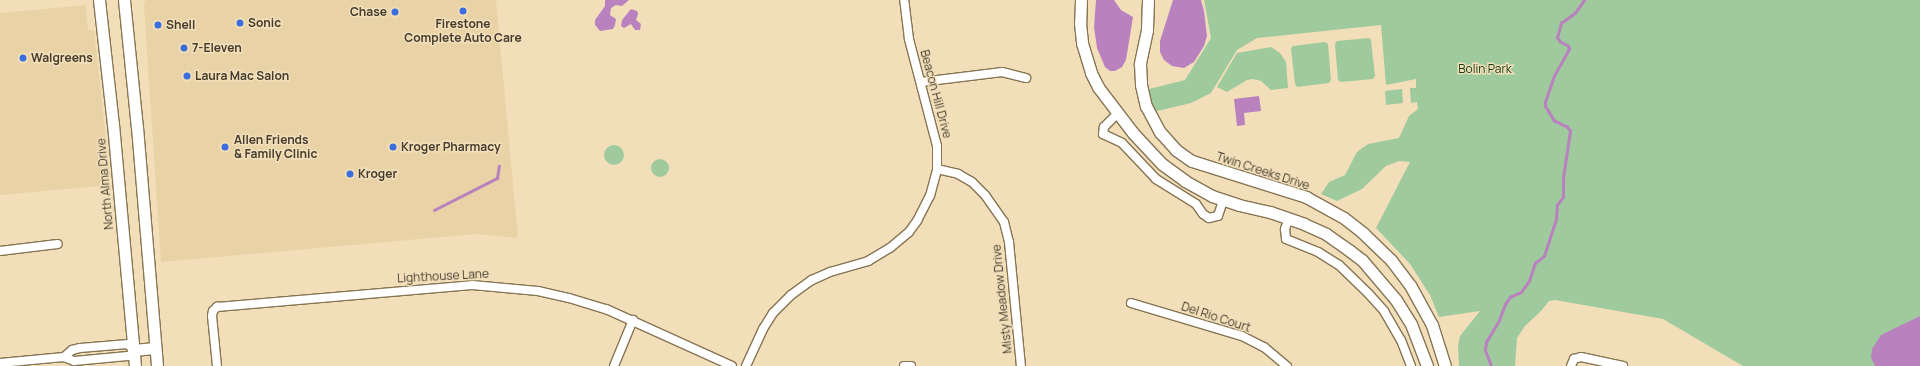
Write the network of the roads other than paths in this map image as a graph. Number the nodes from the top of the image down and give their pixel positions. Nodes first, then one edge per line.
1 (98, 0) edge
2 (124, 0) edge
3 (904, 0) edge
4 (1081, 0) edge
5 (1148, 0) edge
6 (1026, 78) dead end
7 (921, 82) junction
8 (1118, 113) junction
9 (937, 169) junction
10 (1223, 201) junction
11 (1289, 218) junction
12 (58, 244) dead end
13 (0, 251) edge
14 (1131, 303) dead end
15 (633, 320) junction
16 (155, 348) junction
17 (133, 350) junction
18 (64, 357) junction
19 (0, 363) edge
20 (135, 366) edge
21 (156, 366) edge
22 (217, 366) edge
23 (614, 366) edge
24 (732, 366) edge
25 (746, 366) edge
26 (904, 366) edge
27 (911, 366) edge
28 (1021, 366) edge
29 (1287, 366) edge
30 (1411, 366) edge
31 (1427, 366) edge
32 (1445, 366) edge
33 (1571, 366) edge
34 (1623, 366) edge

1 - 17 street, North Alma Drive
2 - 16 street
3 - 7 street, Beacon Hill Drive
4 - 8 street
5 - 32 street, Twin Creeks Drive
6 - 7 street
7 - 9 street, Beacon Hill Drive
8 - 10 street
8 - 10 street
9 - 25 street, Beacon Hill Drive
9 - 28 street, Misty Meadow Drive
10 - 11 street
11 - 30 street
11 - 31 street
12 - 13 street
14 - 29 street, Del Rio Court
15 - 22 street, Lighthouse Lane
15 - 23 street
15 - 24 street, Lighthouse Lane
16 - 17 street
16 - 21 street
17 - 18 street
17 - 18 street
17 - 20 street, North Alma Drive
18 - 19 street
26 - 27 street
33 - 34 street

